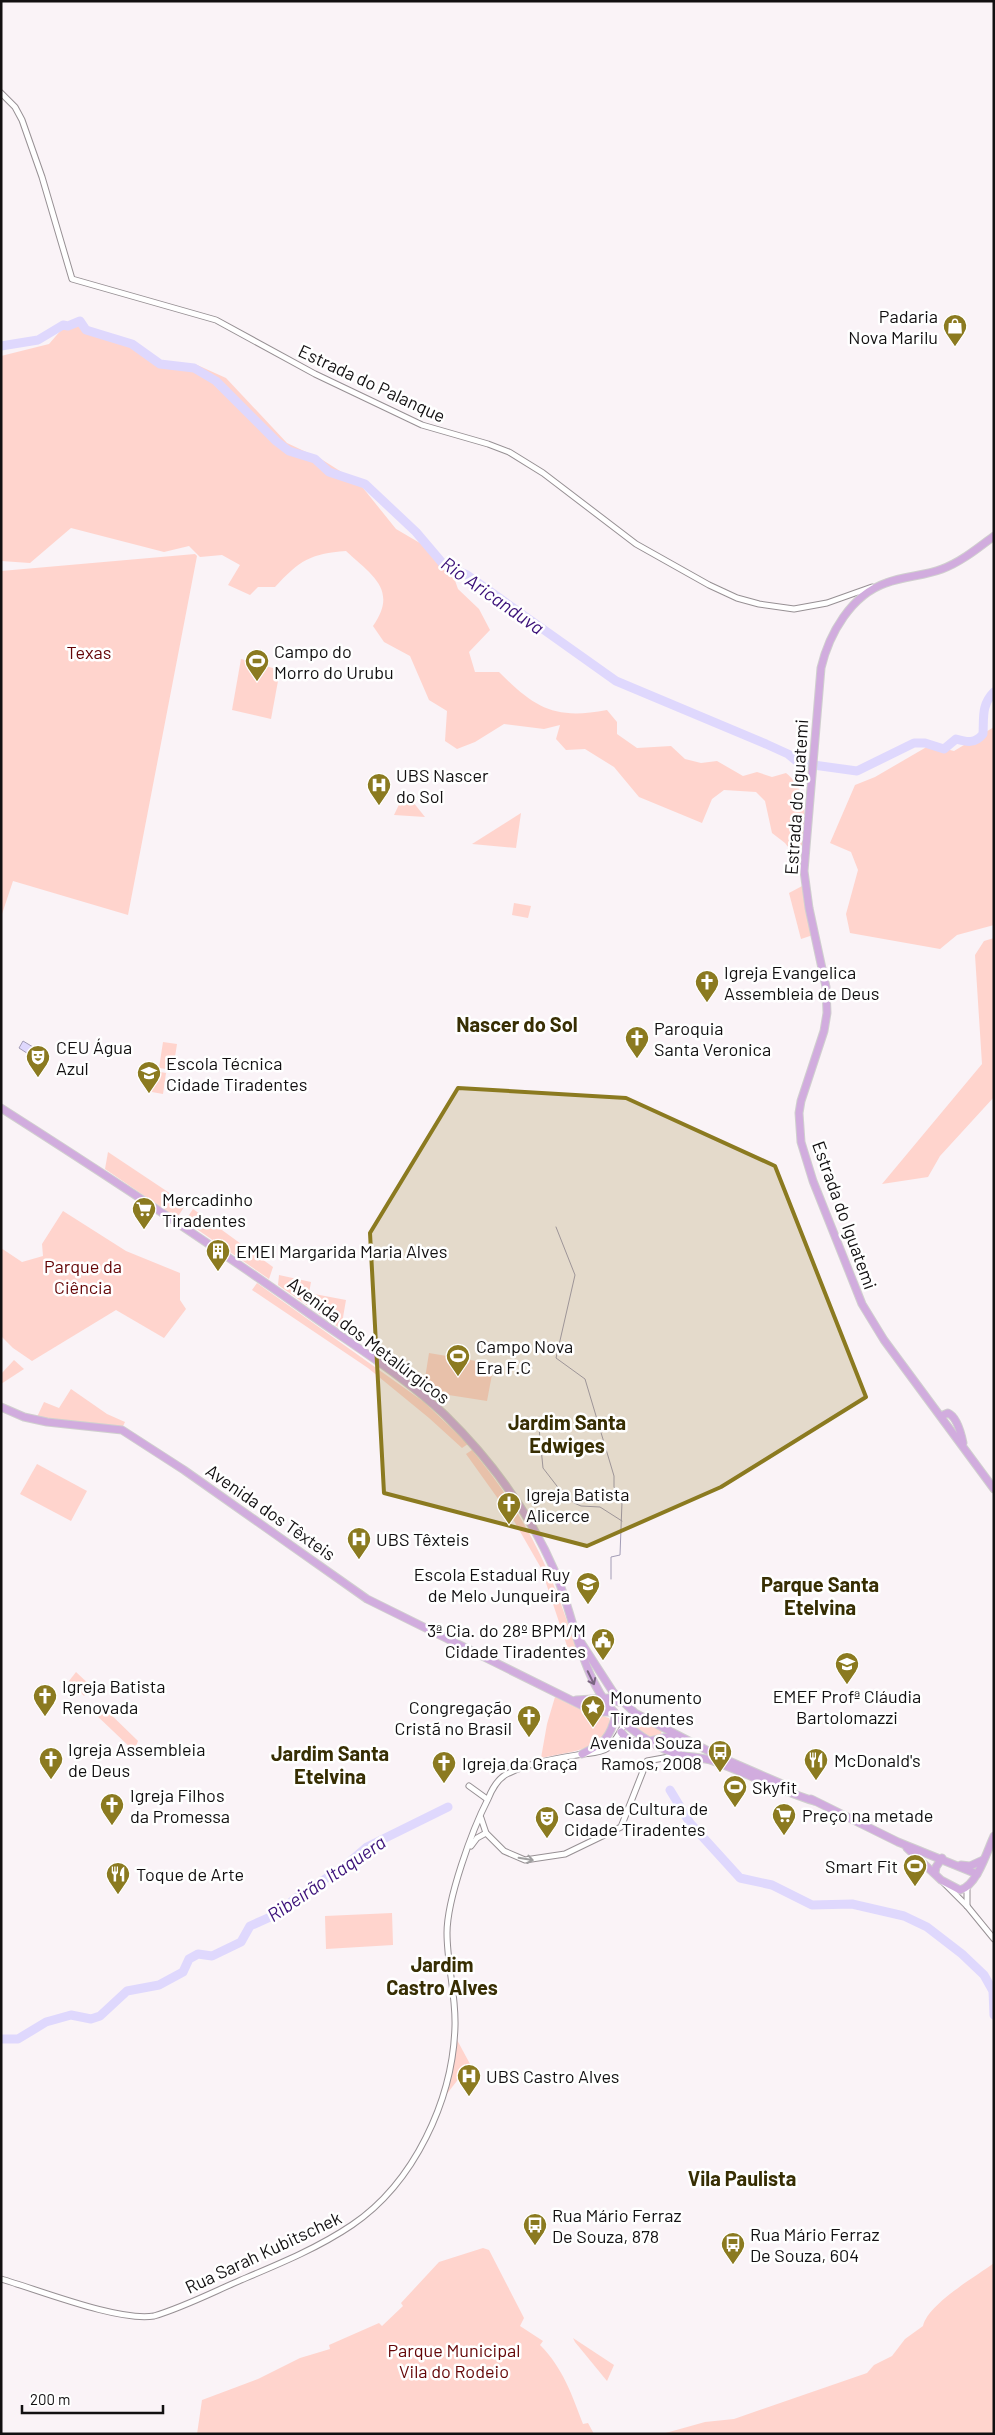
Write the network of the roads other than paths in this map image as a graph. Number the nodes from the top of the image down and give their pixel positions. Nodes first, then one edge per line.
1 (1, 93) edge
2 (994, 536) edge
3 (884, 583) junction
4 (1, 1108) edge
5 (1, 1407) edge
6 (994, 1489) edge
7 (575, 1631) junction
8 (603, 1698) junction
9 (568, 1699) junction
10 (623, 1704) junction
11 (615, 1713) junction
12 (643, 1718) junction
13 (625, 1724) junction
14 (621, 1732) junction
15 (680, 1736) junction
16 (651, 1742) junction
17 (582, 1754) junction
18 (680, 1755) junction
19 (470, 1786) dead end
20 (487, 1800) junction
21 (814, 1801) junction
22 (481, 1817) junction
23 (486, 1833) junction
24 (994, 1836) edge
25 (898, 1842) junction
26 (468, 1852) junction
27 (942, 1858) junction
28 (983, 1860) junction
29 (955, 1865) junction
30 (935, 1873) junction
31 (977, 1874) junction
32 (941, 1880) junction
33 (967, 1887) junction
34 (967, 1906) junction
35 (994, 1939) edge
36 (1, 2279) edge

1 - 3 street, Estrada do Palanque
2 - 3 main road, Estrada do Iguatemi
3 - 6 main road, Estrada do Iguatemi
4 - 7 main road, Avenida dos Metalúrgicos
5 - 9 main road, Avenida dos Têxteis
7 -> 8 main road, Avenida dos Metalúrgicos
7 - 10 main road, Avenida dos Metalúrgicos
8 - 9 main road, Avenida dos Têxteis
8 - 10 main road
8 - 11 main road, Avenida dos Metalúrgicos
9 - 11 main road, Avenida dos Têxteis
10 - 12 main road, Avenida dos Metalúrgicos
11 - 13 main road, Avenida dos Metalúrgicos
11 - 17 main road
12 - 13 main road
12 - 15 main road, Avenida dos Metalúrgicos
13 - 14 street
13 - 16 main road, Avenida dos Metalúrgicos
14 - 16 main road
14 - 17 street
15 - 16 main road
15 - 18 main road
15 - 21 main road, Avenida dos Metalúrgicos
16 - 18 main road, Avenida dos Metalúrgicos
17 - 20 street, Rua Sarah Kubitschek
18 - 21 main road, Avenida dos Metalúrgicos
23 -> 18 street
19 - 20 street
20 - 22 street, Rua Sarah Kubitschek
21 - 25 main road
22 - 23 street
22 - 26 street, Rua Sarah Kubitschek
23 - 26 street, Rua Sarah Kubitschek
24 - 28 main road
25 - 27 main road
25 - 30 main road
26 - 36 street, Rua Sarah Kubitschek
27 - 29 main road
27 - 30 main road
28 - 29 main road
28 - 31 main road
29 - 31 main road
30 - 32 main road
31 - 33 main road
32 - 33 main road
32 - 34 street
33 - 34 street
34 - 35 street

